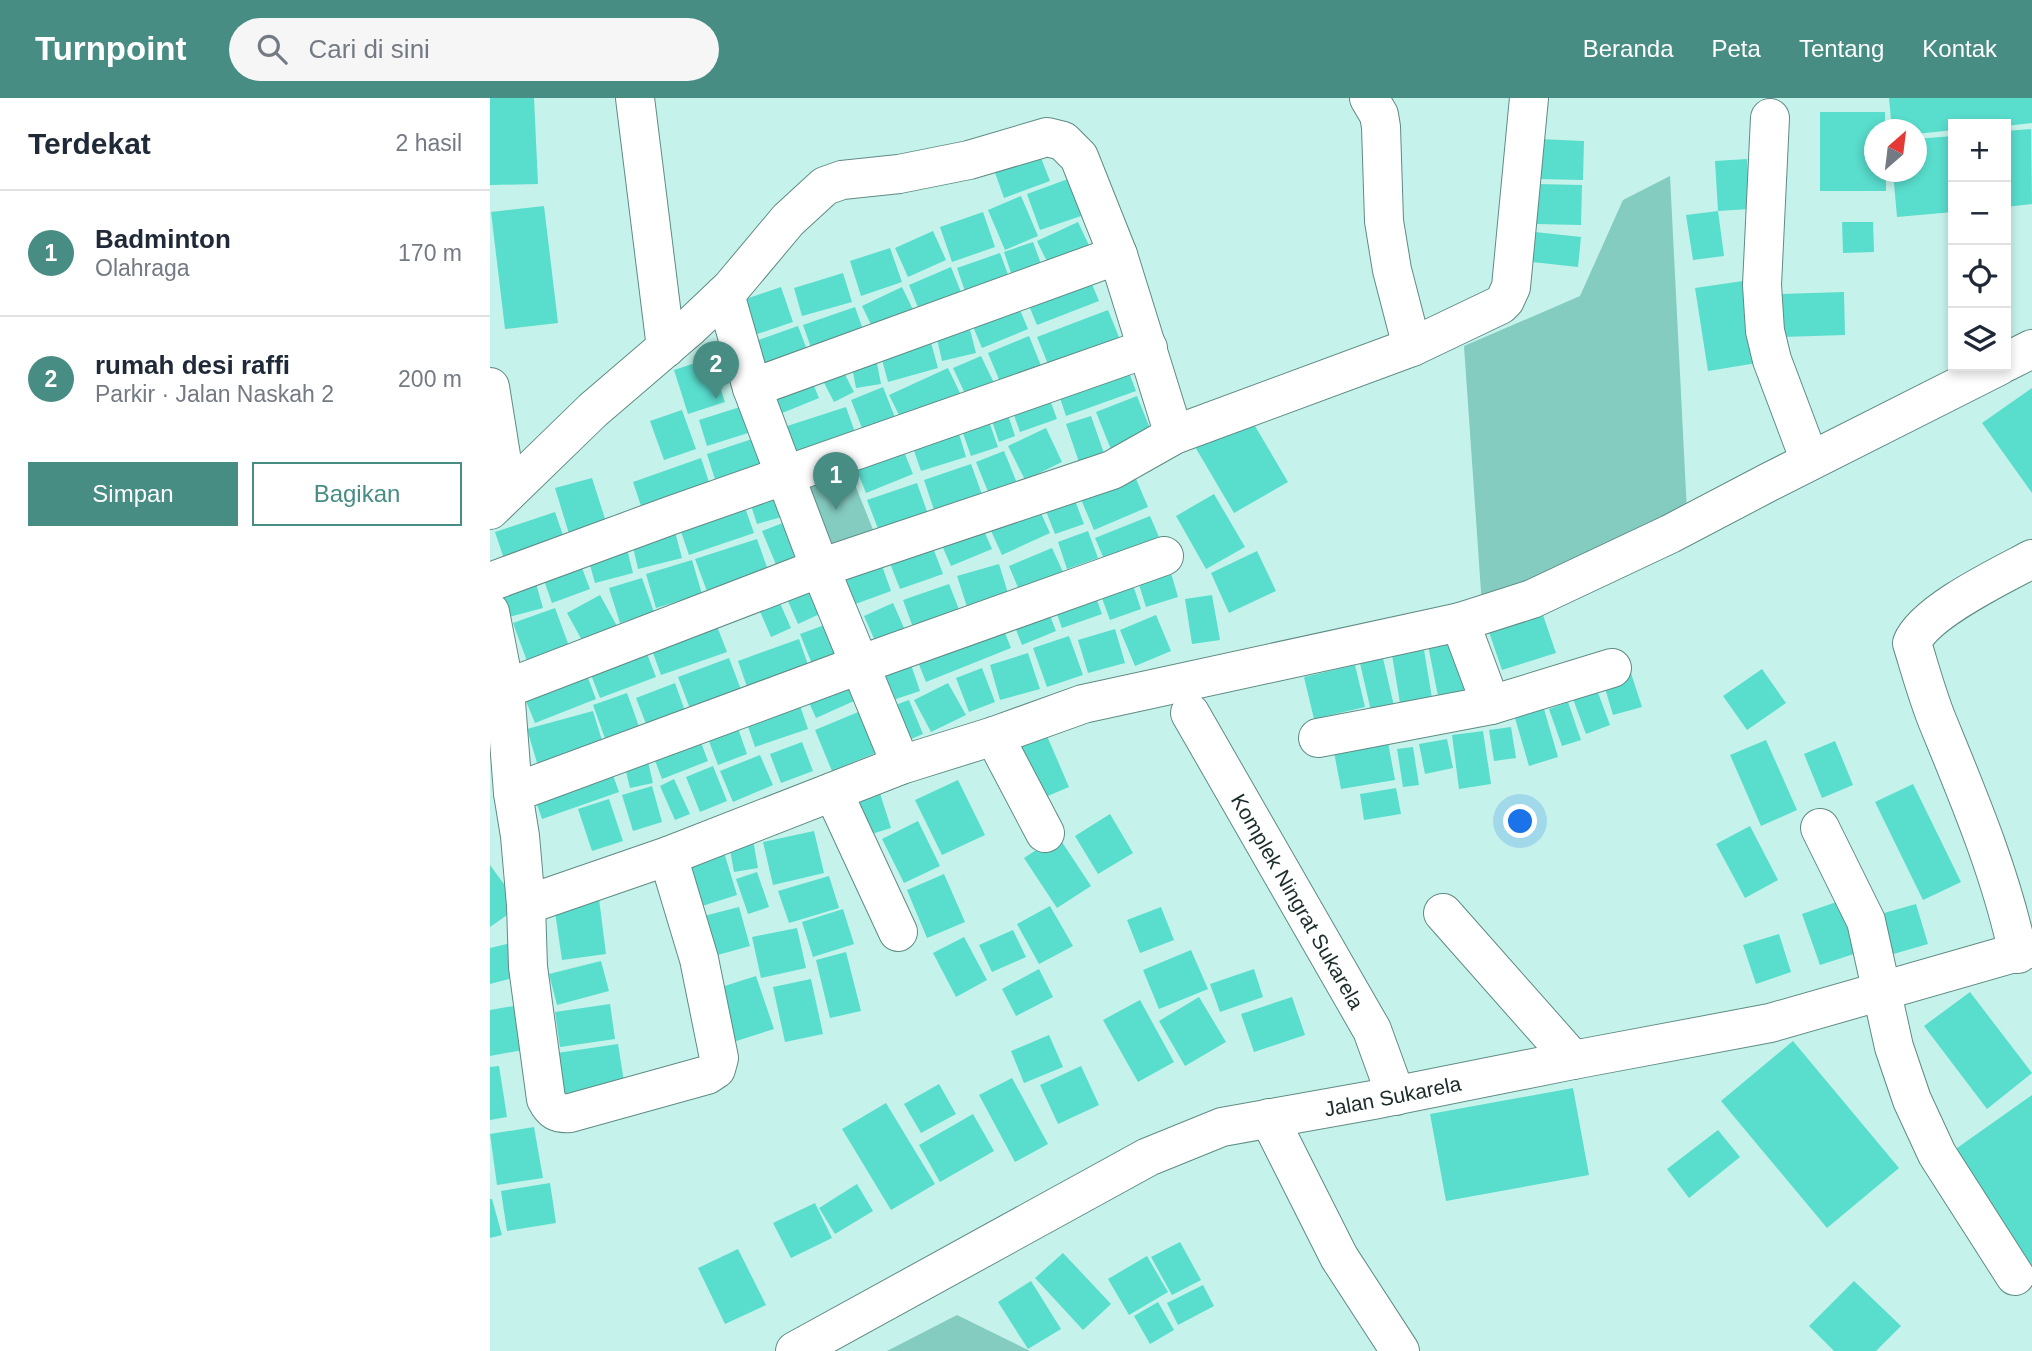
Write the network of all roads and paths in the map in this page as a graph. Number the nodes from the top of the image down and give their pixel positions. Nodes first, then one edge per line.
1 (635, 98) edge
2 (1369, 98) edge
3 (1529, 98) edge
4 (1770, 118) dead end
5 (1118, 255) junction
6 (724, 294) junction
7 (1412, 347) junction
8 (666, 348) junction
9 (1148, 348) junction
10 (2032, 349) edge
11 (2011, 360) edge
12 (1989, 371) edge
13 (490, 387) edge
14 (751, 388) junction
15 (1174, 435) junction
16 (1810, 461) junction
17 (785, 476) junction
18 (498, 501) edge
19 (1164, 556) dead end
20 (2032, 559) edge
21 (820, 568) junction
22 (490, 582) edge
23 (490, 612) edge
24 (1460, 622) junction
25 (859, 665) junction
26 (1612, 668) dead end
27 (505, 689) junction
28 (1491, 705) junction
29 (1190, 713) dead end
30 (994, 736) junction
31 (1318, 738) dead end
32 (901, 765) junction
33 (833, 792) junction
34 (513, 793) junction
35 (1820, 828) dead end
36 (1045, 833) dead end
37 (505, 845) edge
38 (668, 856) junction
39 (526, 905) junction
40 (1443, 913) dead end
41 (898, 932) dead end
42 (2025, 951) edge
43 (1883, 990) junction
44 (1573, 1060) junction
45 (1396, 1096) junction
46 (1269, 1118) junction
47 (2015, 1276) dead end
48 (795, 1351) edge
49 (1400, 1351) edge

1 - 8 street
2 - 7 street
3 - 7 street
4 - 16 street
5 - 6 street
5 - 9 street
5 - 14 street
6 - 8 street
6 - 14 street
7 - 15 street
8 - 18 street
9 - 15 street
9 - 17 street
10 - 11 street
12 - 16 street
13 - 18 street
14 - 17 street
15 - 21 street
16 - 24 street
17 - 21 street
17 - 22 street
19 - 25 street
20 - 42 street
21 - 25 street
21 - 27 street
23 - 27 street
24 - 28 street
24 - 30 street
25 - 32 street
25 - 34 street
26 - 28 street
27 - 34 street
28 - 31 street
29 - 45 street, Komplek Ningrat Sukarela
30 - 32 street
30 - 36 street
32 - 33 street
33 - 38 street
33 - 41 street
34 - 37 street
35 - 43 street
37 - 39 street
38 - 39 street
38 - 39 street
40 - 44 street
42 - 43 street, Jalan Sukarela
43 - 44 street, Jalan Sukarela
43 - 47 street
44 - 45 street, Jalan Sukarela
45 - 46 street, Jalan Sukarela
46 - 48 street, Jalan Sukarela
46 - 49 street

